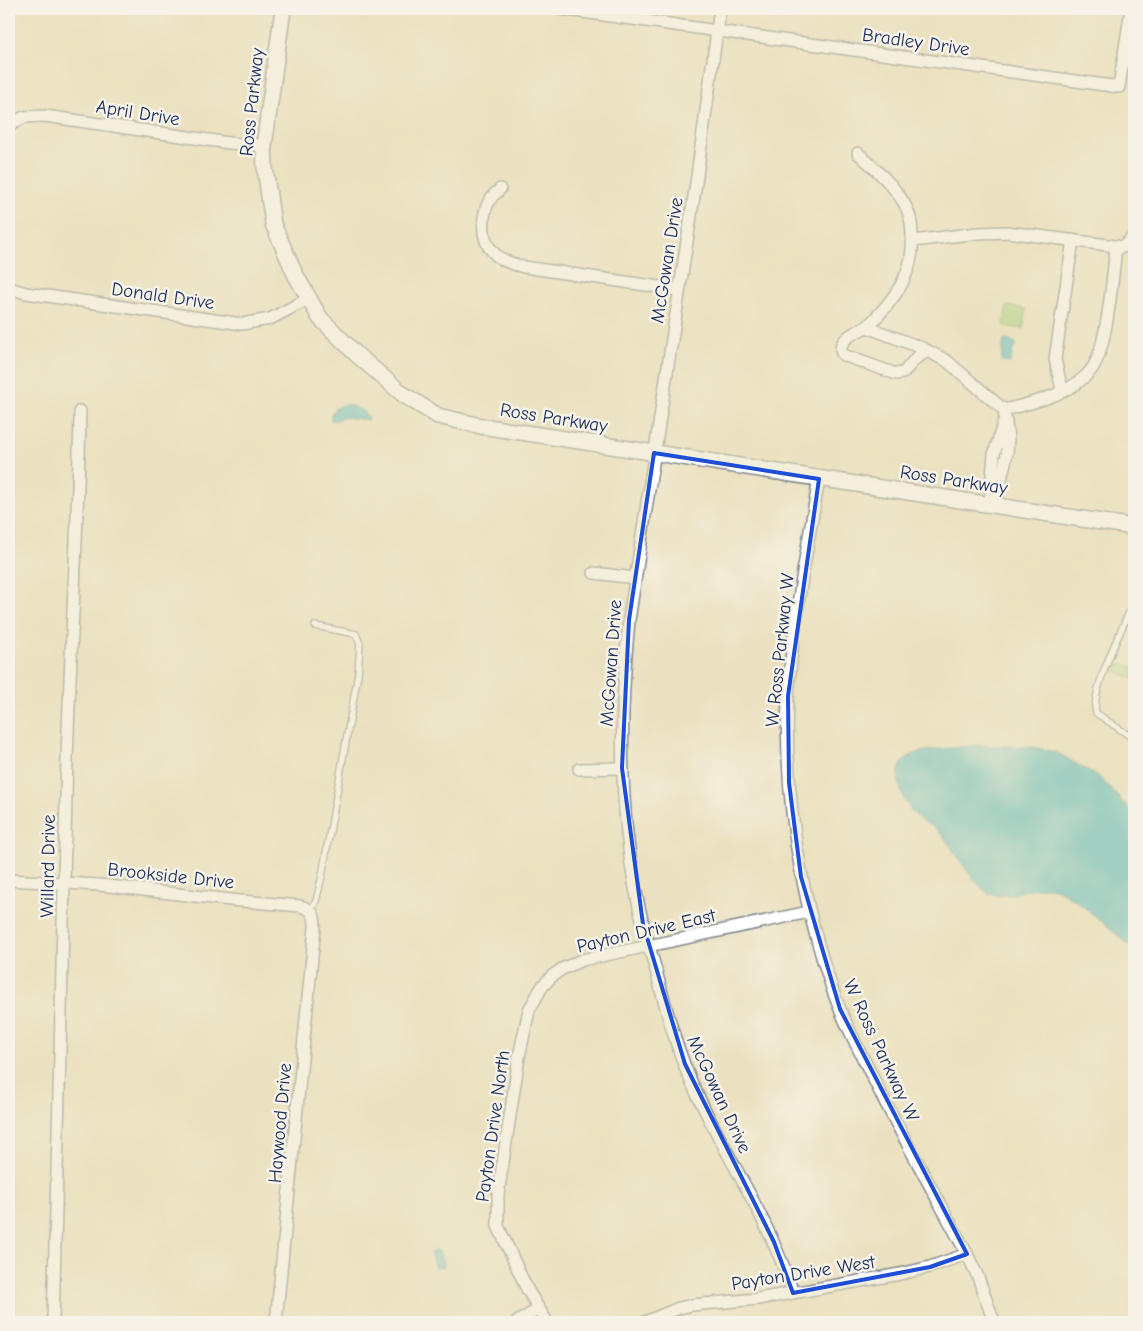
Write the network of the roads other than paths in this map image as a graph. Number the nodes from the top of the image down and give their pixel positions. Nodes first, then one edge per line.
1 (283, 9) edge
2 (560, 9) edge
3 (720, 9) edge
4 (1131, 9) edge
5 (717, 30) junction
6 (9, 126) edge
7 (264, 146) junction
8 (858, 153) dead end
9 (500, 189) dead end
10 (1134, 236) edge
11 (1072, 240) junction
12 (913, 241) junction
13 (1120, 247) junction
14 (9, 288) edge
15 (679, 290) junction
16 (308, 299) junction
17 (867, 327) junction
18 (928, 351) junction
19 (1062, 390) junction
20 (80, 411) dead end
21 (1005, 415) junction
22 (654, 453) junction
23 (819, 479) junction
24 (992, 505) junction
25 (1134, 527) edge
26 (594, 573) dead end
27 (635, 578) junction
28 (1134, 602) edge
29 (315, 626) dead end
30 (1134, 739) edge
31 (622, 768) junction
32 (579, 769) dead end
33 (9, 880) edge
34 (64, 883) junction
35 (311, 910) junction
36 (809, 912) junction
37 (649, 946) junction
38 (524, 1029) joint
39 (967, 1254) junction
40 (793, 1293) junction
41 (539, 1309) junction
42 (53, 1322) edge
43 (276, 1322) edge
44 (517, 1322) edge
45 (547, 1322) edge
46 (645, 1322) edge
47 (994, 1322) edge

1 - 7 street, Ross Parkway
2 - 5 street, Bradley Drive
3 - 5 street, McGowan Drive
4 - 5 street, Bradley Drive
5 - 15 street, McGowan Drive
6 - 7 street, April Drive
7 - 16 street, Ross Parkway
8 - 12 street
9 - 15 street
10 - 13 street
11 - 12 street
11 - 13 street
11 - 19 street
12 - 17 street
13 - 19 street
14 - 16 street, Donald Drive
15 - 22 street, McGowan Drive
16 - 22 street, Ross Parkway
17 - 18 street
17 - 18 street
18 - 21 street
19 - 21 street
20 - 34 street, Willard Drive
21 - 24 street
22 - 23 street, Ross Parkway
22 - 27 street, McGowan Drive
23 - 24 street, Ross Parkway
23 - 36 street, W Ross Parkway W
24 - 25 street, Ross Parkway
26 - 27 street
27 - 31 street, McGowan Drive
28 - 30 lane
29 - 35 lane
31 - 32 street
31 - 37 street, McGowan Drive
33 - 34 street, Brookside Drive
34 - 35 street, Brookside Drive
34 - 42 street, Willard Drive
35 - 43 street, Haywood Drive
36 - 37 street, Payton Drive East
36 - 39 street, W Ross Parkway W
37 - 38 street, Payton Drive East
37 - 40 street, McGowan Drive
38 - 41 street, Payton Drive North
39 - 40 street, Payton Drive West
39 - 47 street, W Ross Parkway W
40 - 46 street, Payton Drive West
41 - 44 street
41 - 45 street

